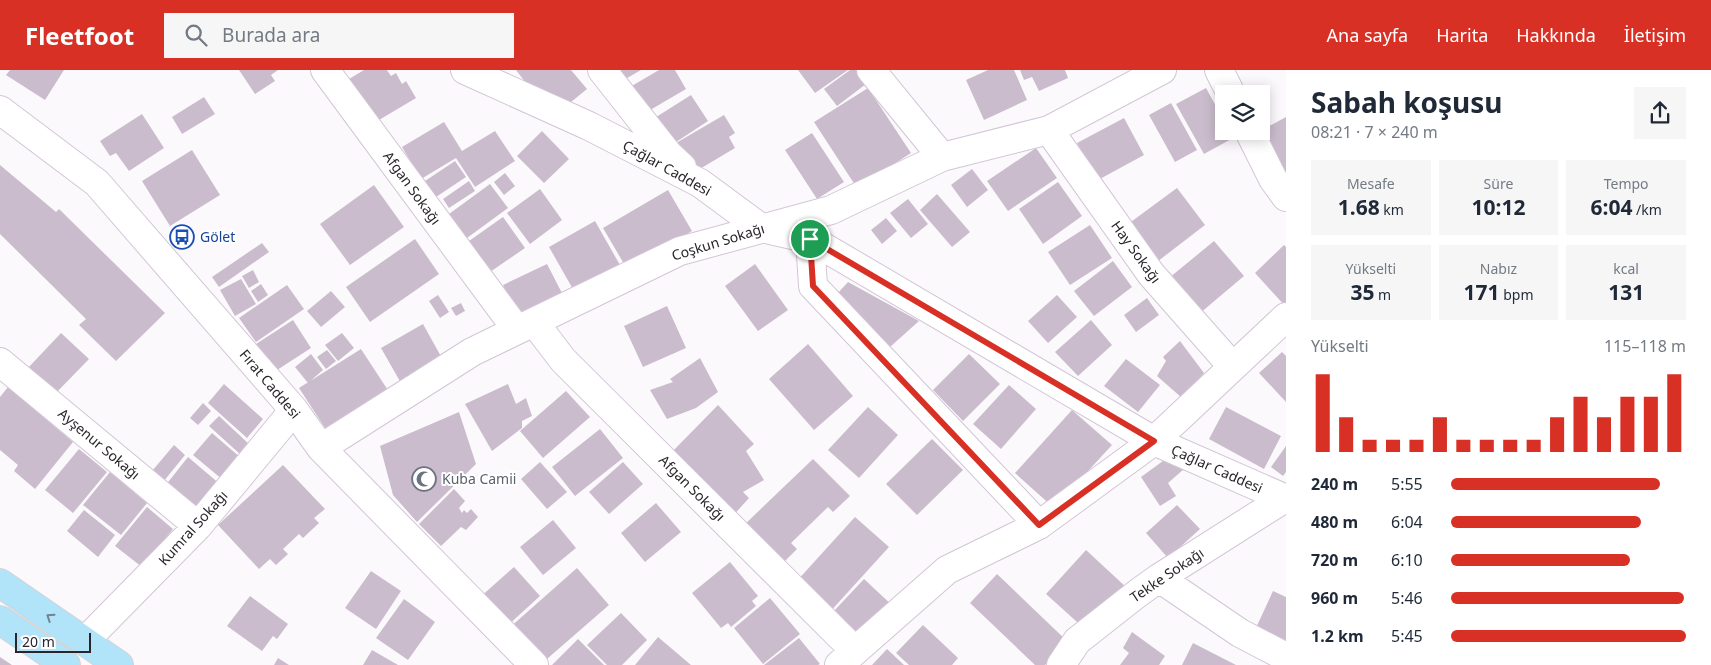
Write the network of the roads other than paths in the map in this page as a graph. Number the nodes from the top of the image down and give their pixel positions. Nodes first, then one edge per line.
1 (325, 70) edge
2 (465, 70) edge
3 (602, 70) edge
4 (872, 70) edge
5 (1161, 70) edge
6 (1219, 70) edge
7 (1226, 85) edge
8 (0, 110) edge
9 (1049, 130) junction
10 (1254, 140) edge
11 (942, 157) junction
12 (700, 183) junction
13 (1286, 197) edge
14 (761, 228) junction
15 (810, 239) junction
16 (1286, 317) edge
17 (526, 326) junction
18 (0, 362) edge
19 (1232, 366) junction
20 (294, 410) junction
21 (1154, 441) junction
22 (321, 448) junction
23 (1285, 498) edge
24 (1039, 525) junction
25 (198, 526) junction
26 (1159, 578) junction
27 (0, 583) edge
28 (0, 620) edge
29 (85, 641) junction
30 (1286, 656) edge
31 (847, 658) edge
32 (66, 665) edge
33 (119, 665) edge
34 (534, 665) edge
35 (1062, 665) edge

1 - 17 street, Afgan Sokağı
2 - 12 street, Çağlar Caddesi
3 - 12 street
4 - 11 street
5 - 9 street, Coşkun Sokağı
6 - 7 street
8 - 20 street, Fırat Caddesi
9 - 11 street, Coşkun Sokağı
9 - 19 street, Hay Sokağı
10 - 13 street
11 - 14 street, Coşkun Sokağı
12 - 14 street, Çağlar Caddesi
14 - 15 street, Çağlar Caddesi
14 - 17 street, Coşkun Sokağı
15 - 21 street, Çağlar Caddesi
15 - 24 street
16 - 19 street
17 - 22 street, Coşkun Sokağı
17 - 31 street, Afgan Sokağı
18 - 25 street, Ayşenur Sokağı
19 - 21 street
20 - 22 street, Fırat Caddesi
20 - 25 street, Kumral Sokağı
21 - 23 street, Çağlar Caddesi
21 - 24 street
22 - 34 street, Fırat Caddesi
23 - 26 street, Tekke Sokağı
24 - 31 street
25 - 29 street, Kumral Sokağı
26 - 30 street
26 - 35 street, Tekke Sokağı
29 -> 27 main road
28 - 32 main road
29 - 33 main road

